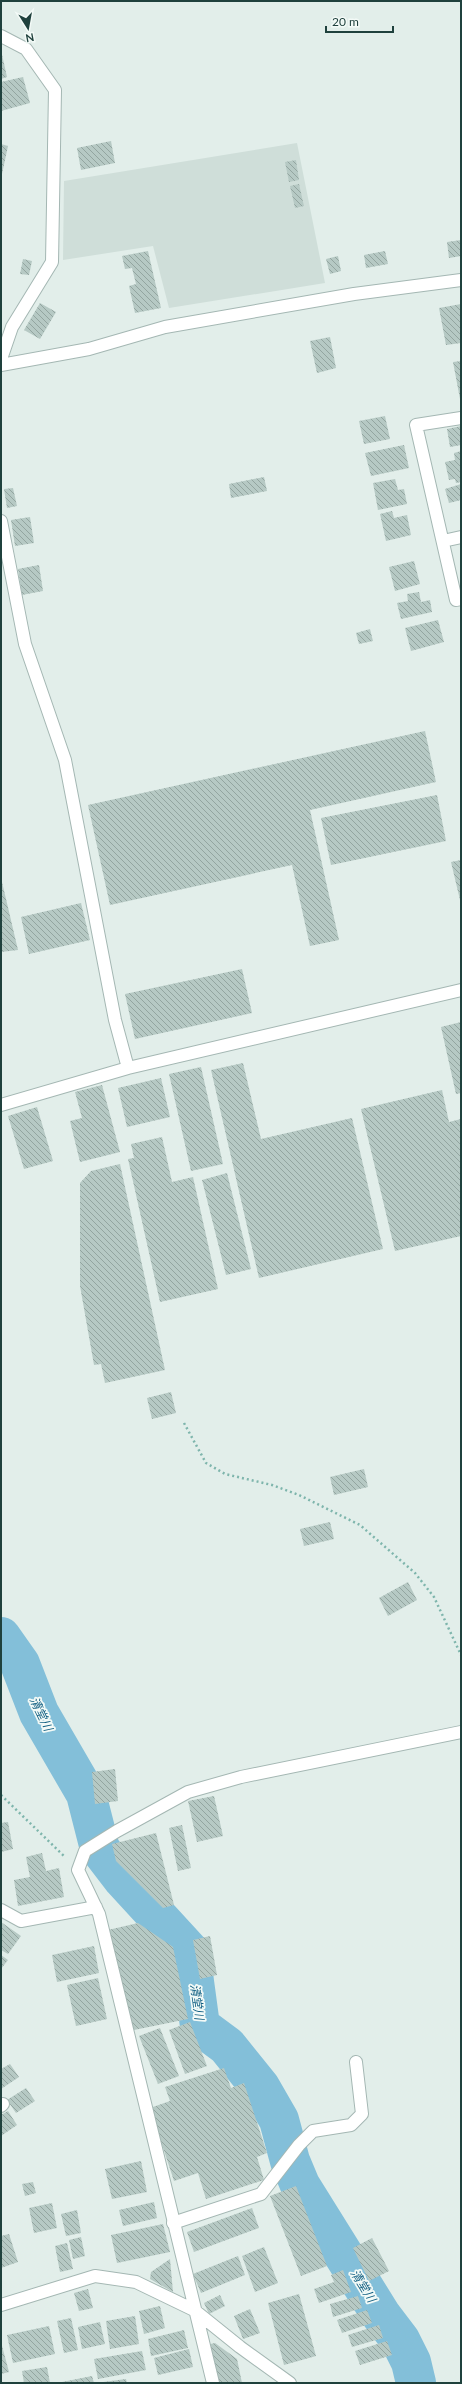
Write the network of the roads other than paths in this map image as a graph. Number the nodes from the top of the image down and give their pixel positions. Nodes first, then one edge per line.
1 (1, 36) edge
2 (461, 280) edge
3 (1, 360) edge
4 (1, 365) edge
5 (461, 418) edge
6 (1, 520) edge
7 (461, 537) edge
8 (443, 541) junction
9 (461, 599) edge
10 (461, 990) edge
11 (128, 1068) junction
12 (1, 1105) edge
13 (461, 1732) edge
14 (96, 1907) junction
15 (1, 1910) edge
16 (356, 2062) dead end
17 (173, 2223) junction
18 (1, 2305) edge
19 (194, 2310) junction
20 (213, 2383) edge
21 (290, 2383) edge

1 - 3 street
2 - 4 street
5 - 8 street
6 - 11 street
7 - 8 street
8 - 9 street
10 - 11 street
11 - 12 street
13 - 14 street
14 - 15 street
14 - 17 street
16 - 17 street
17 - 19 street
18 - 19 street
19 - 20 street
19 - 21 street

